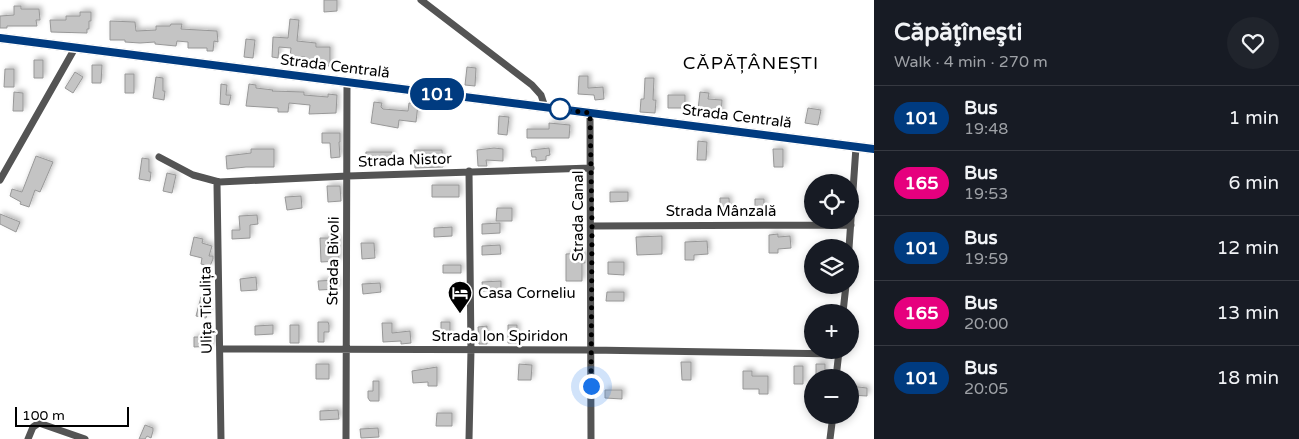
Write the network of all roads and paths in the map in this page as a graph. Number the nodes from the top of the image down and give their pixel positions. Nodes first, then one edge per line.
1 (421, 0) edge
2 (0, 38) edge
3 (74, 48) junction
4 (347, 82) junction
5 (545, 107) junction
6 (590, 113) junction
7 (856, 147) junction
8 (874, 149) edge
9 (159, 156) dead end
10 (592, 168) junction
11 (470, 172) junction
12 (854, 174) edge
13 (348, 176) junction
14 (0, 180) edge
15 (219, 182) junction
16 (804, 225) edge
17 (592, 226) junction
18 (220, 349) junction
19 (346, 350) junction
20 (471, 350) junction
21 (590, 350) junction
22 (804, 352) edge
23 (831, 424) edge
24 (28, 439) edge
25 (85, 439) edge
26 (221, 439) edge
27 (346, 439) edge
28 (469, 439) edge
29 (591, 439) edge
30 (830, 439) edge

1 - 5 street
2 - 3 main road, Strada Centrală
3 - 4 main road, Strada Centrală
3 - 14 street
4 - 5 main road, Strada Centrală
4 - 13 street, Strada Bivoli
5 - 6 main road, Strada Centrală
6 - 7 main road, Strada Centrală
6 - 10 street, Strada Canal
7 - 8 main road, Strada Centrală
7 - 12 street
9 - 15 street, Strada Nistor
10 - 11 street, Strada Nistor
10 - 17 street, Strada Canal
11 - 13 street, Strada Nistor
11 - 20 street
13 - 15 street, Strada Nistor
13 - 19 street, Strada Bivoli
15 - 18 street, Ulița Ticulița
16 - 17 street, Strada Mânzală
17 - 21 street, Strada Canal
18 - 19 street, Strada Ion Spiridon
18 - 26 street, Ulița Ticulița
19 - 20 street, Strada Ion Spiridon
19 - 27 street, Strada Bivoli
20 - 21 street, Strada Ion Spiridon
20 - 28 street
21 - 22 street, Strada Ion Spiridon
21 - 29 street, Strada Canal
23 - 30 street
24 - 25 street

